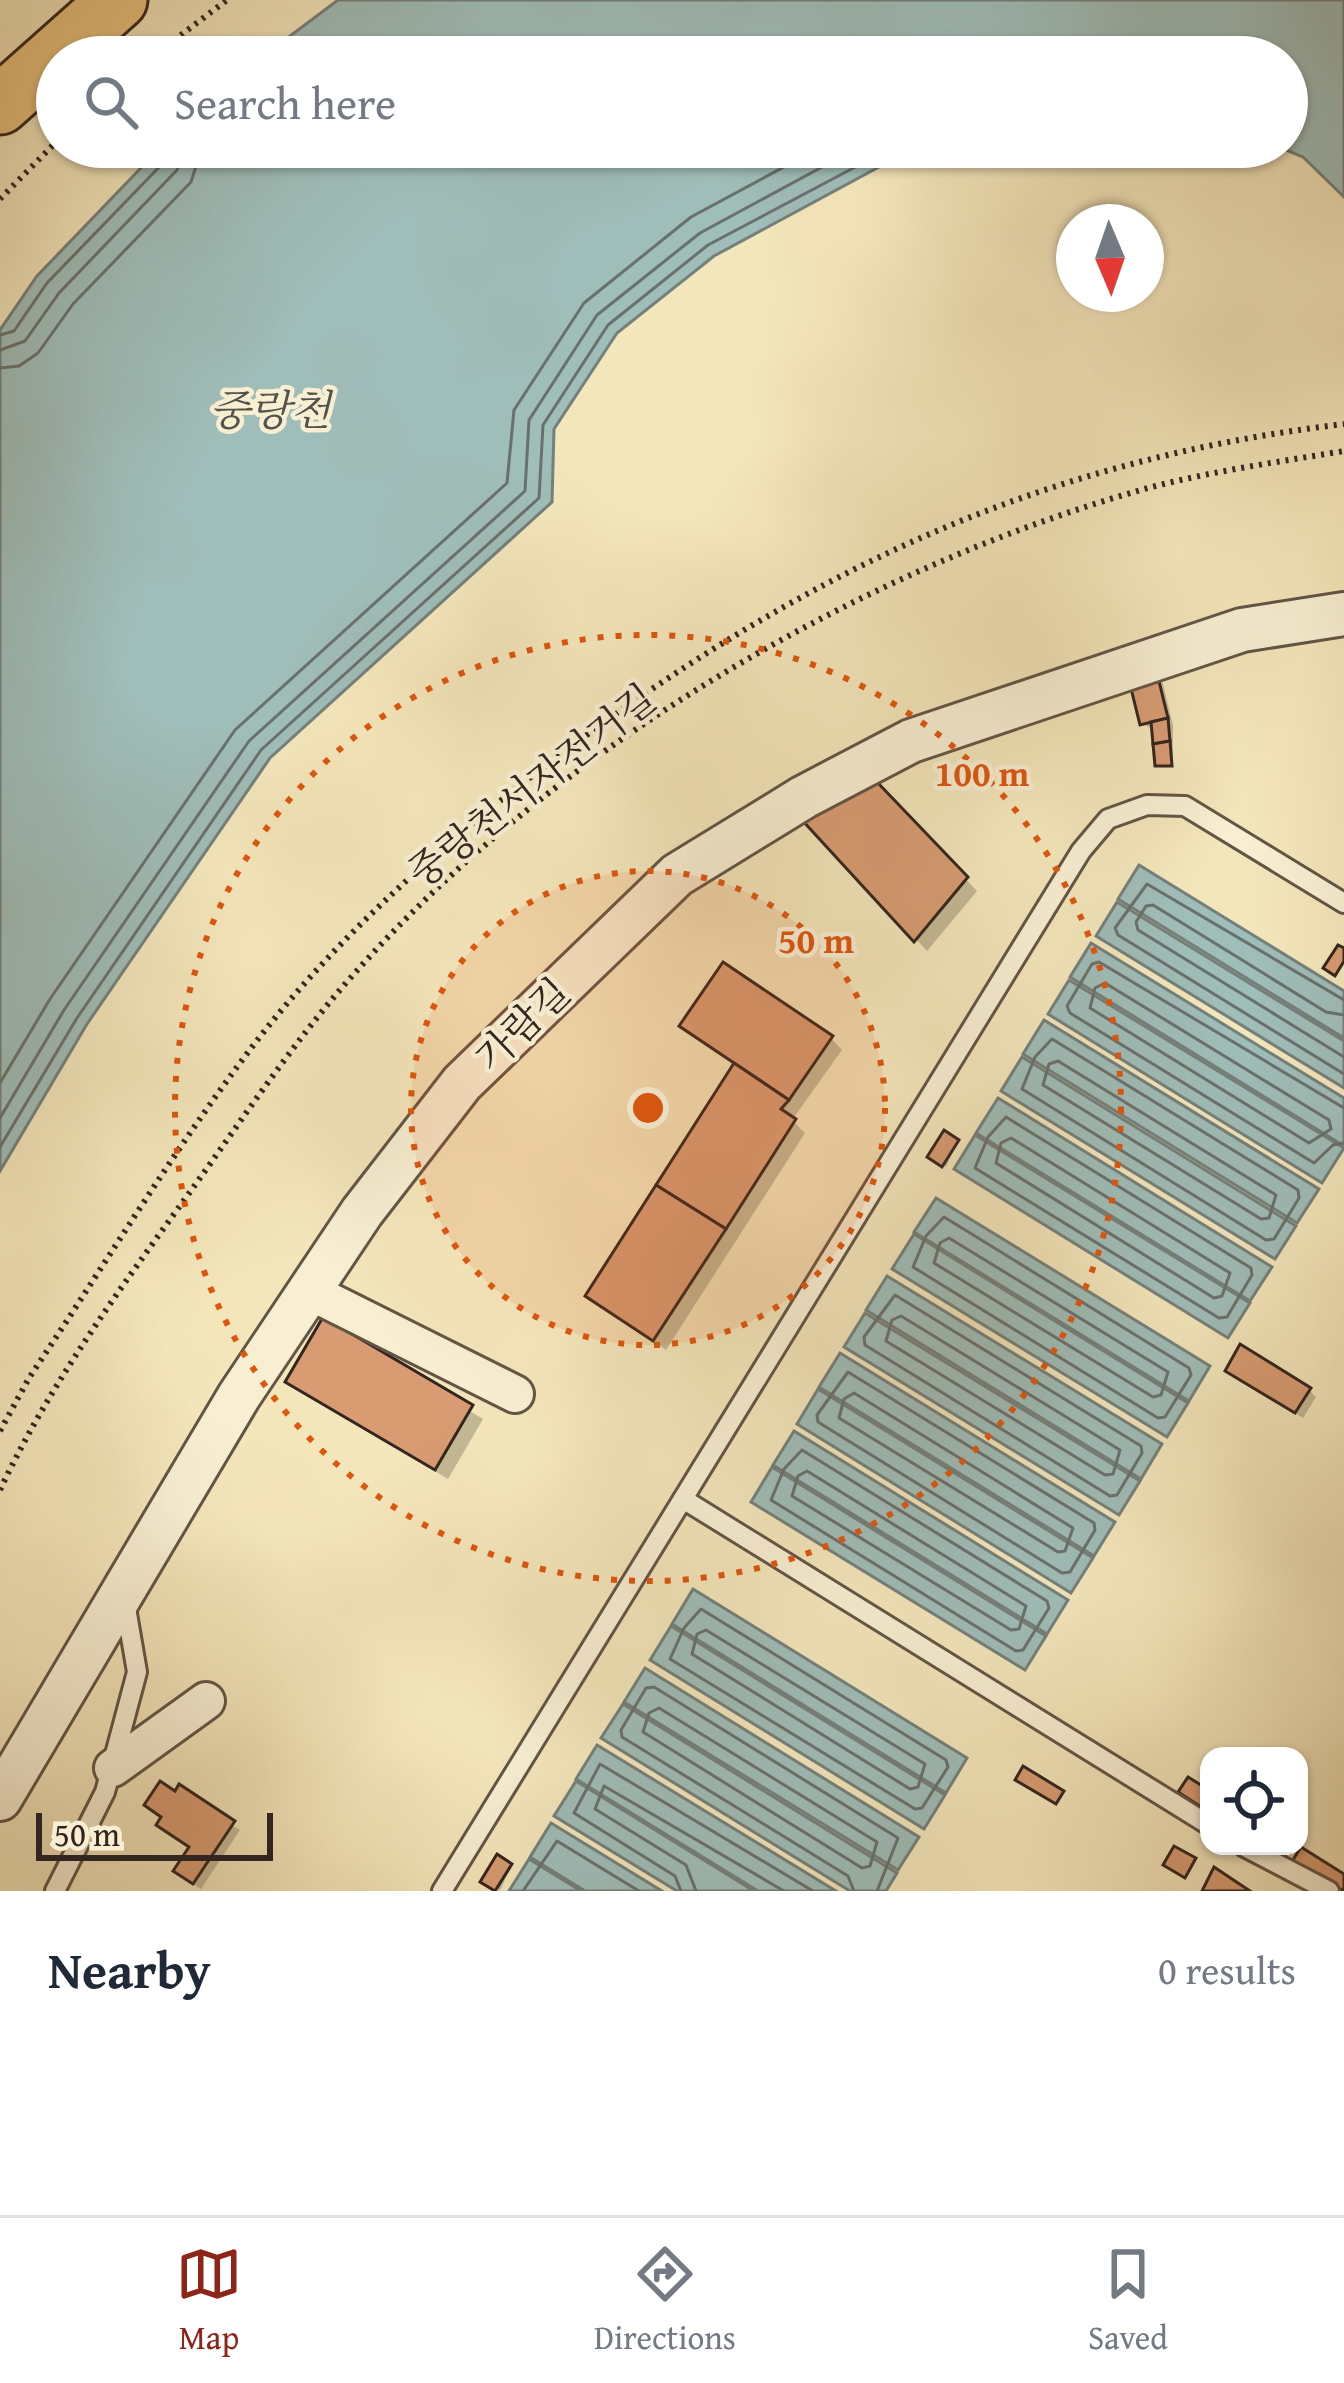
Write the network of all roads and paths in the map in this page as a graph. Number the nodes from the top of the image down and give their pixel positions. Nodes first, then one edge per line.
1 (118, 0) edge
2 (227, 0) edge
3 (78, 36) edge
4 (180, 36) edge
5 (36, 73) edge
6 (0, 105) edge
7 (36, 163) edge
8 (0, 200) edge
9 (1344, 424) edge
10 (1344, 452) edge
11 (1344, 614) edge
12 (1344, 903) edge
13 (309, 1291) junction
14 (515, 1394) dead end
15 (0, 1431) edge
16 (0, 1490) edge
17 (682, 1499) junction
18 (123, 1592) junction
19 (206, 1701) dead end
20 (112, 1768) junction
21 (0, 1799) edge
22 (1200, 1819) edge
23 (1260, 1855) edge
24 (55, 1891) edge
25 (442, 1891) edge
26 (1329, 1891) edge

1 - 3 highway
2 - 4 path
5 - 6 highway
7 - 8 path
9 - 15 path
10 - 16 path, 중랑천서자전거길
11 - 13 street, 가람길
12 - 17 lane
13 - 14 street
13 - 18 street, 가람길
17 - 22 lane
17 - 25 lane
18 - 20 lane
18 - 21 street, 가람길
19 - 20 street
20 - 24 lane
23 - 26 lane

